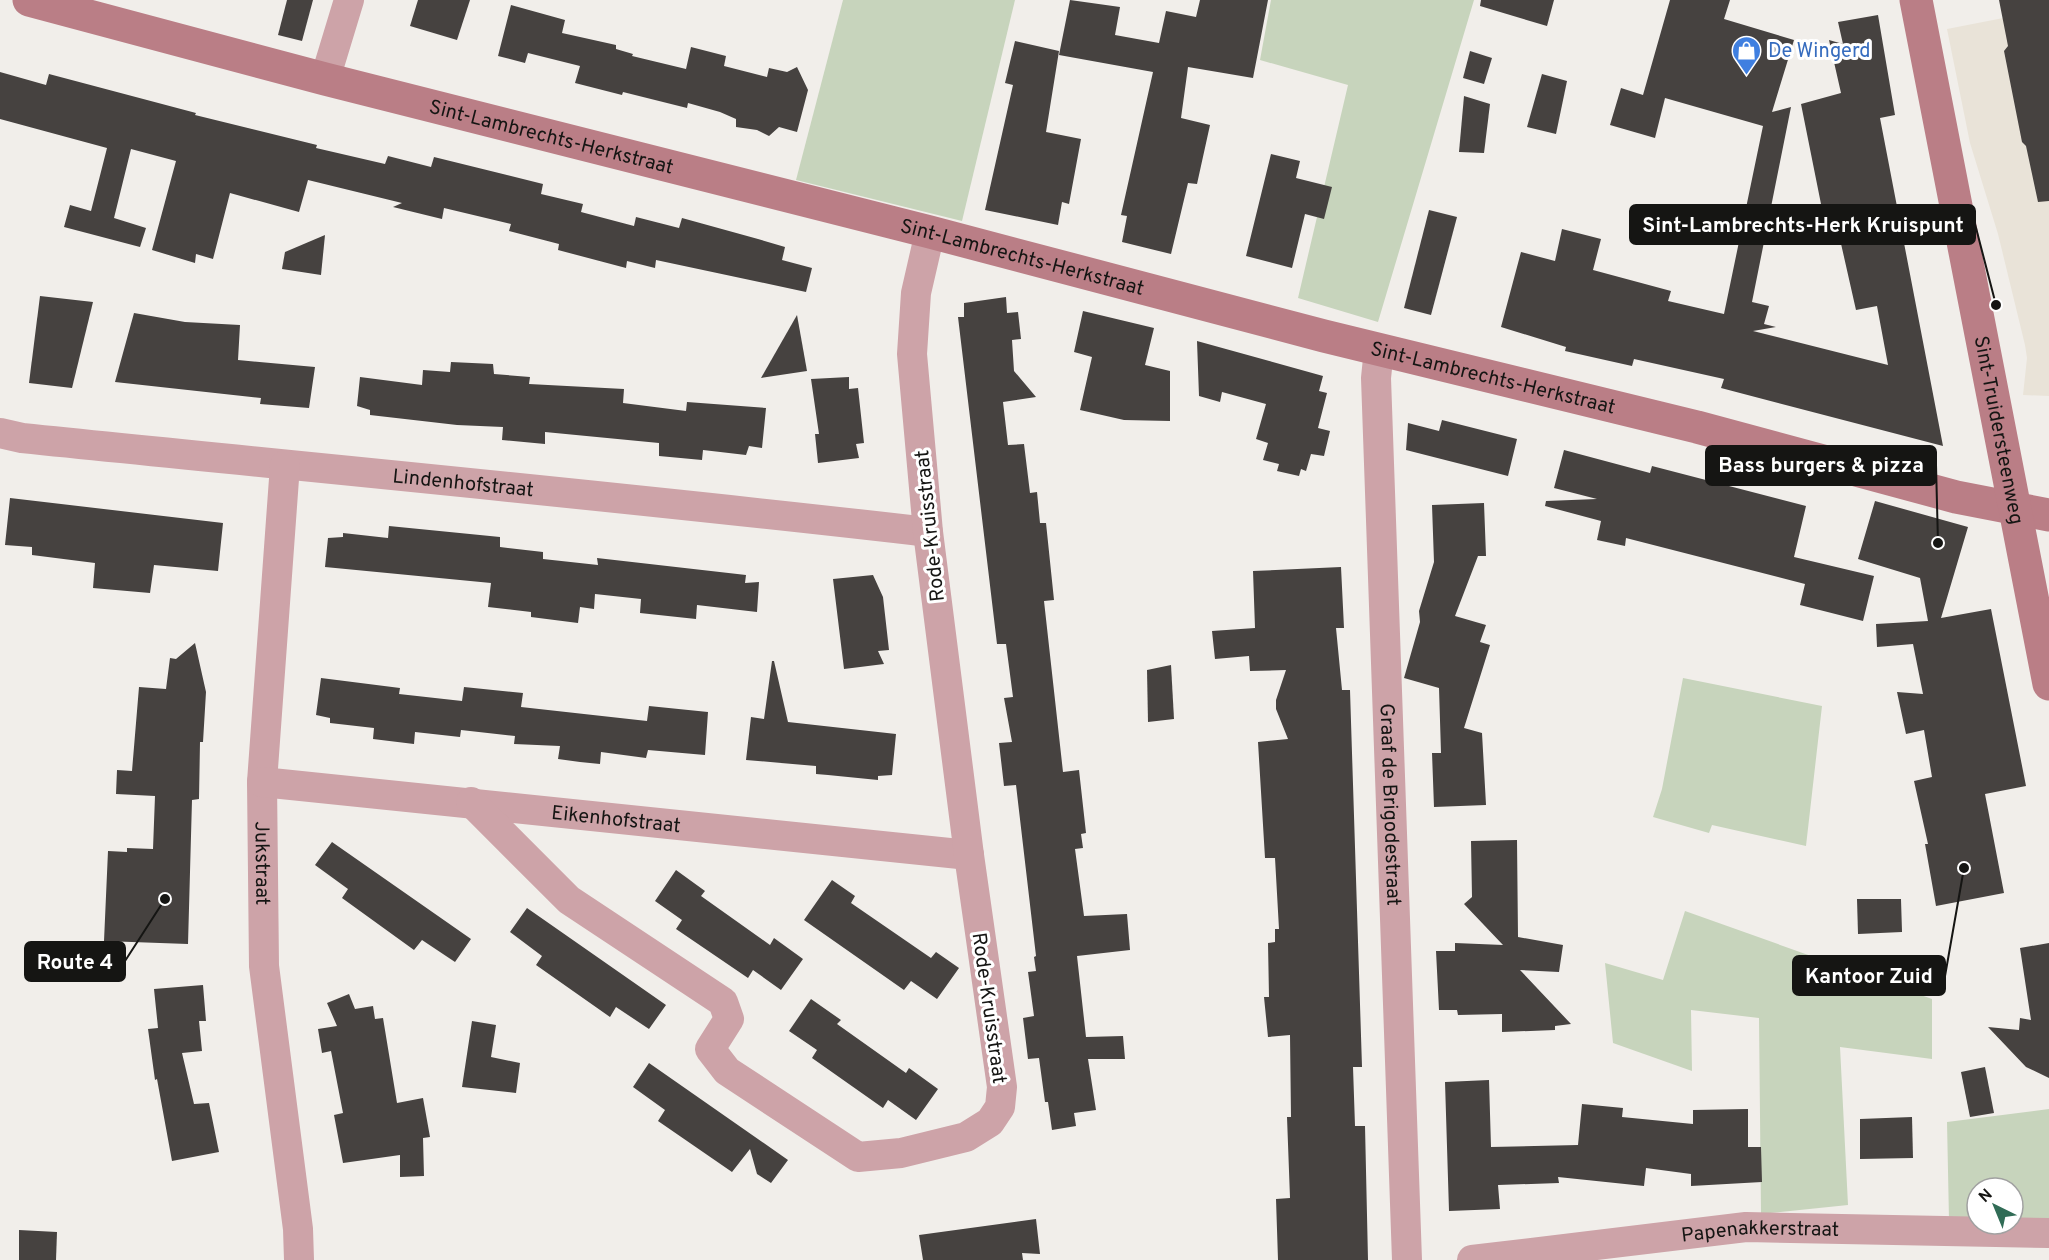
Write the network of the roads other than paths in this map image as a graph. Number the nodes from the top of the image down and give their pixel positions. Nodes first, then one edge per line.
1 (28, 0) edge
2 (349, 0) edge
3 (1913, 1) edge
4 (325, 80) junction
5 (930, 232) junction
6 (1379, 349) junction
7 (0, 433) edge
8 (285, 465) junction
9 (2016, 508) junction
10 (2049, 515) edge
11 (928, 532) junction
12 (2049, 684) edge
13 (262, 782) junction
14 (471, 802) junction
15 (969, 855) junction
16 (2049, 1233) edge
17 (299, 1260) edge
18 (1407, 1260) edge
19 (1472, 1260) edge

1 - 4 street, Sint-Lambrechts-Herkstraat
2 - 4 street
3 - 9 street, Sint-Truidersteenweg
4 - 5 street, Sint-Lambrechts-Herkstraat
5 - 6 street, Sint-Lambrechts-Herkstraat
5 - 11 street, Rode-Kruisstraat
6 - 9 street, Sint-Lambrechts-Herkstraat
6 - 18 street, Graaf de Brigodestraat
7 - 8 street, Lindenhofstraat
8 - 11 street, Lindenhofstraat
8 - 13 street, Jukstraat
9 - 10 street, Sint-Lambrechts-Herkstraat
9 - 12 street, Sint-Truidersteenweg
11 - 15 street, Rode-Kruisstraat
13 - 14 street, Eikenhofstraat
13 - 17 street, Jukstraat
14 - 15 street, Eikenhofstraat
14 - 15 street, Rode-Kruisstraat
16 - 19 street, Papenakkerstraat

